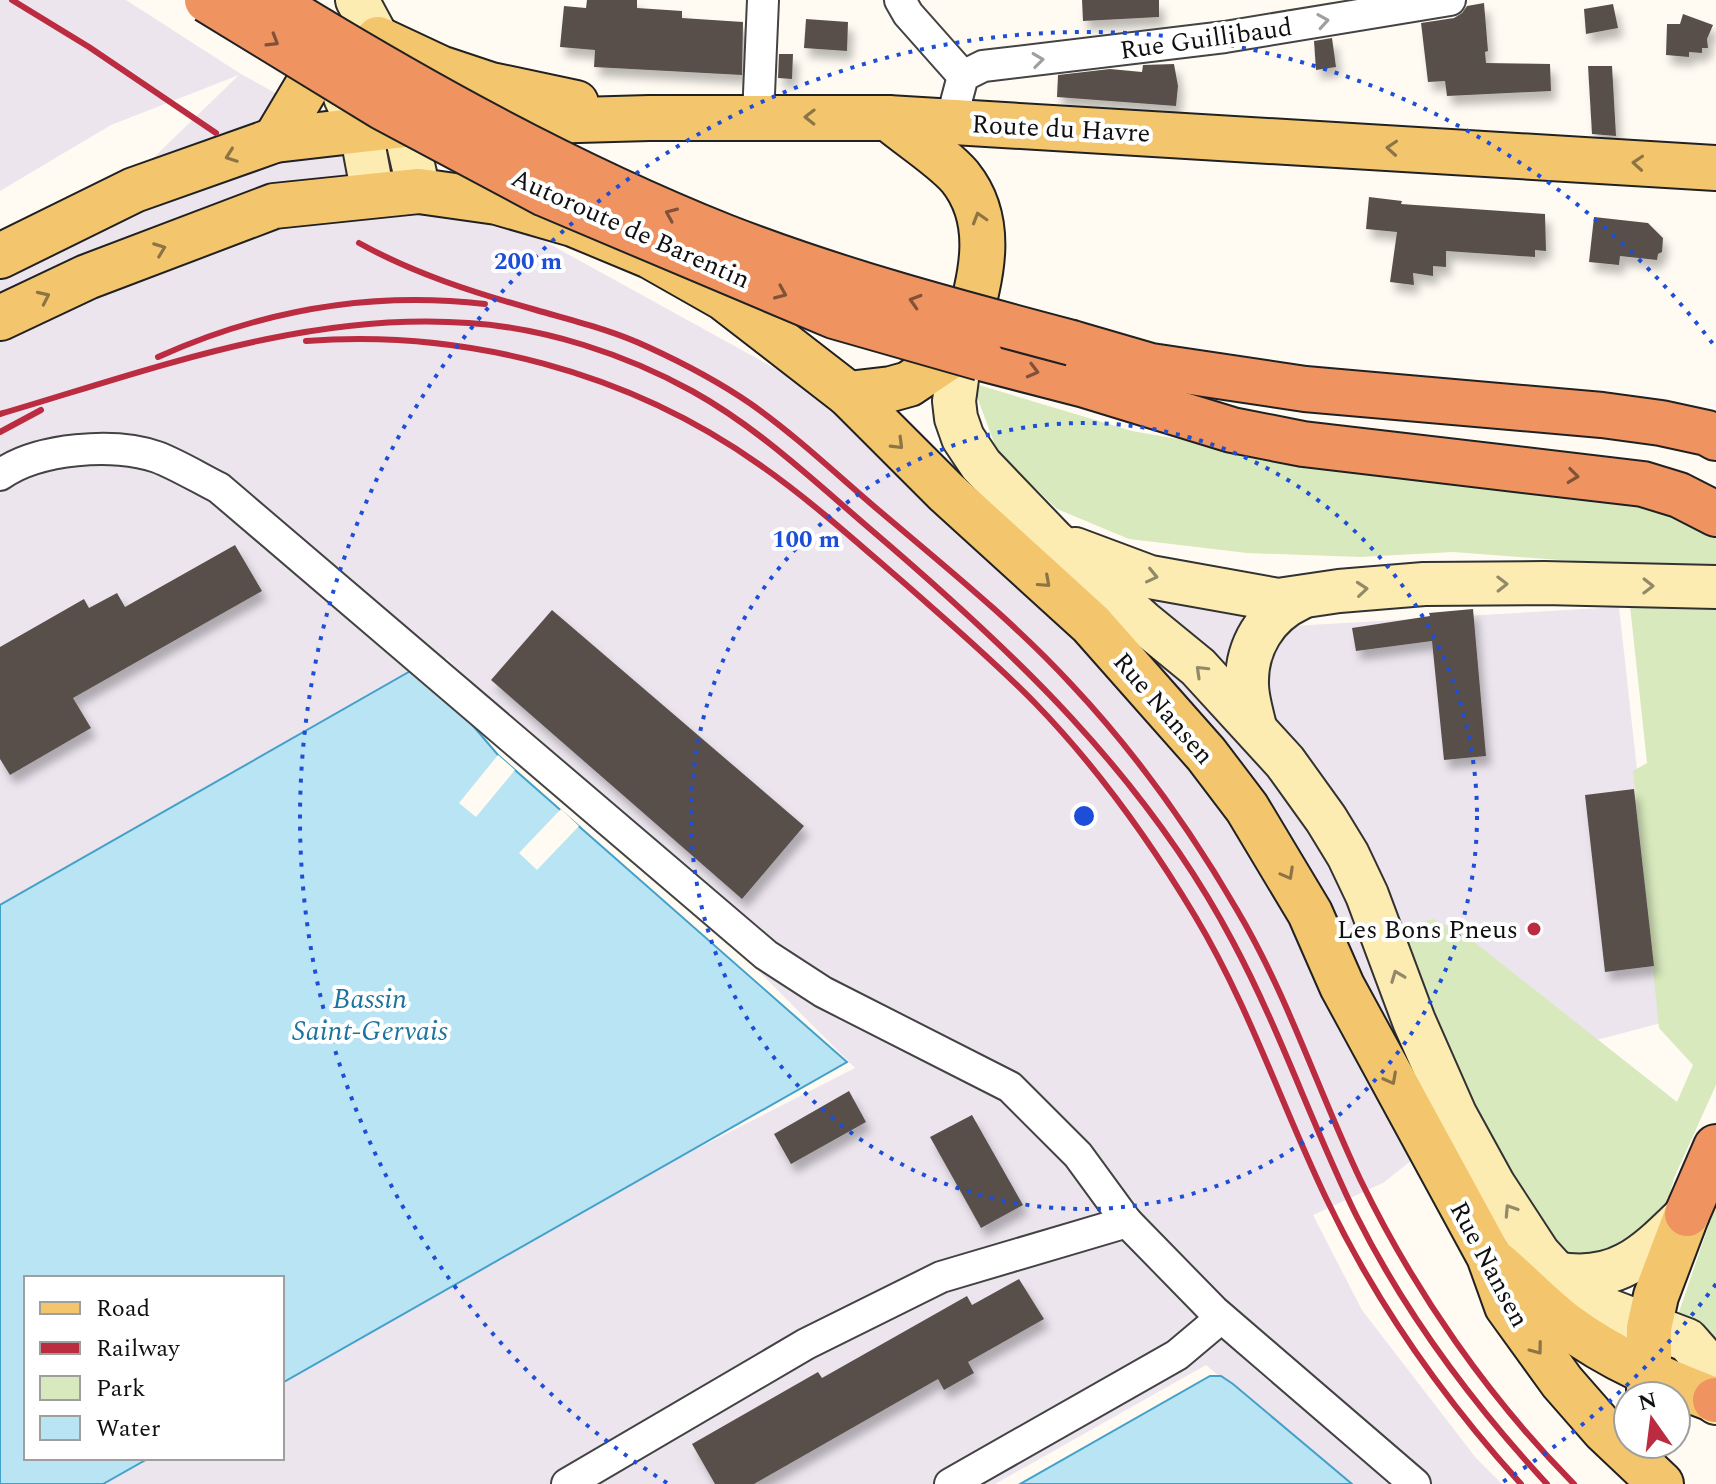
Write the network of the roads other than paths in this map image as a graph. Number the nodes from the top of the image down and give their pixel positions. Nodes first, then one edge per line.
1 (207, 0) edge
2 (270, 0) edge
3 (296, 0) edge
4 (357, 0) edge
5 (763, 0) edge
6 (900, 0) edge
7 (1450, 0) edge
8 (378, 39) junction
9 (325, 56) junction
10 (963, 76) junction
11 (758, 117) junction
12 (649, 118) junction
13 (888, 118) junction
14 (951, 121) junction
15 (405, 125) junction
16 (361, 131) junction
17 (275, 140) junction
18 (1716, 168) edge
19 (419, 191) junction
20 (373, 195) junction
21 (0, 256) edge
22 (0, 318) edge
23 (971, 353) junction
24 (1082, 358) junction
25 (848, 394) junction
26 (1716, 402) edge
27 (1716, 438) edge
28 (0, 475) edge
29 (1716, 479) edge
30 (946, 492) junction
31 (1716, 514) edge
32 (1053, 540) junction
33 (1716, 587) edge
34 (1299, 599) junction
35 (1255, 727) junction
36 (1716, 1147) edge
37 (1687, 1214) junction
38 (1127, 1222) junction
39 (1489, 1256) junction
40 (1555, 1273) junction
41 (1221, 1318) junction
42 (1649, 1328) junction
43 (1644, 1380) edge
44 (1648, 1380) edge
45 (1692, 1392) edge
46 (1716, 1401) edge
47 (1668, 1460) edge
48 (567, 1484) edge
49 (950, 1484) edge
50 (1415, 1484) edge
51 (1661, 1484) edge
52 (1683, 1484) edge

1 -> 23 highway, Autoroute de Barentin, bridge
24 -> 2 highway, Autoroute de Barentin, bridge
3 - 9 main road
4 - 8 main road
5 - 11 street
6 - 10 street
10 -> 7 street, Rue Guillibaud
8 - 12 main road
8 - 15 main road
9 - 16 main road
9 - 17 main road
10 - 14 street
11 - 12 main road, Route du Havre
13 -> 11 main road, Route du Havre
12 - 15 main road, Route du Havre
13 - 14 main road, Route du Havre
23 -> 13 main road
18 -> 14 main road, Route du Havre
15 - 16 main road, Route du Havre
15 - 19 main road
16 - 17 main road, Route du Havre
16 - 20 main road
17 -> 21 main road, Route du Havre
19 - 20 main road, Rue Nansen
19 - 25 main road, Rue Nansen
22 -> 20 main road, Rue Nansen
23 -> 24 highway, Autoroute de Barentin
23 - 25 main road
23 - 32 main road, Rue Nansen
24 - 26 highway
24 - 27 highway
24 - 29 highway
24 -> 31 highway
25 -> 30 main road, Rue Nansen
28 - 38 street
30 - 32 main road
30 -> 39 main road, Rue Nansen
32 -> 34 main road
35 -> 32 main road, Rue Nansen
34 -> 33 main road
34 - 35 main road
40 -> 35 main road, Rue Nansen
36 - 37 highway
37 - 40 main road
37 - 42 main road
38 - 41 street
38 - 48 street
39 - 43 main road
39 -> 51 main road, Rue Nansen
40 - 42 main road, Rue Nansen
41 - 49 street
41 - 50 street
42 - 44 main road
42 - 46 main road, Rue Nansen
45 - 46 main road
47 - 52 main road

